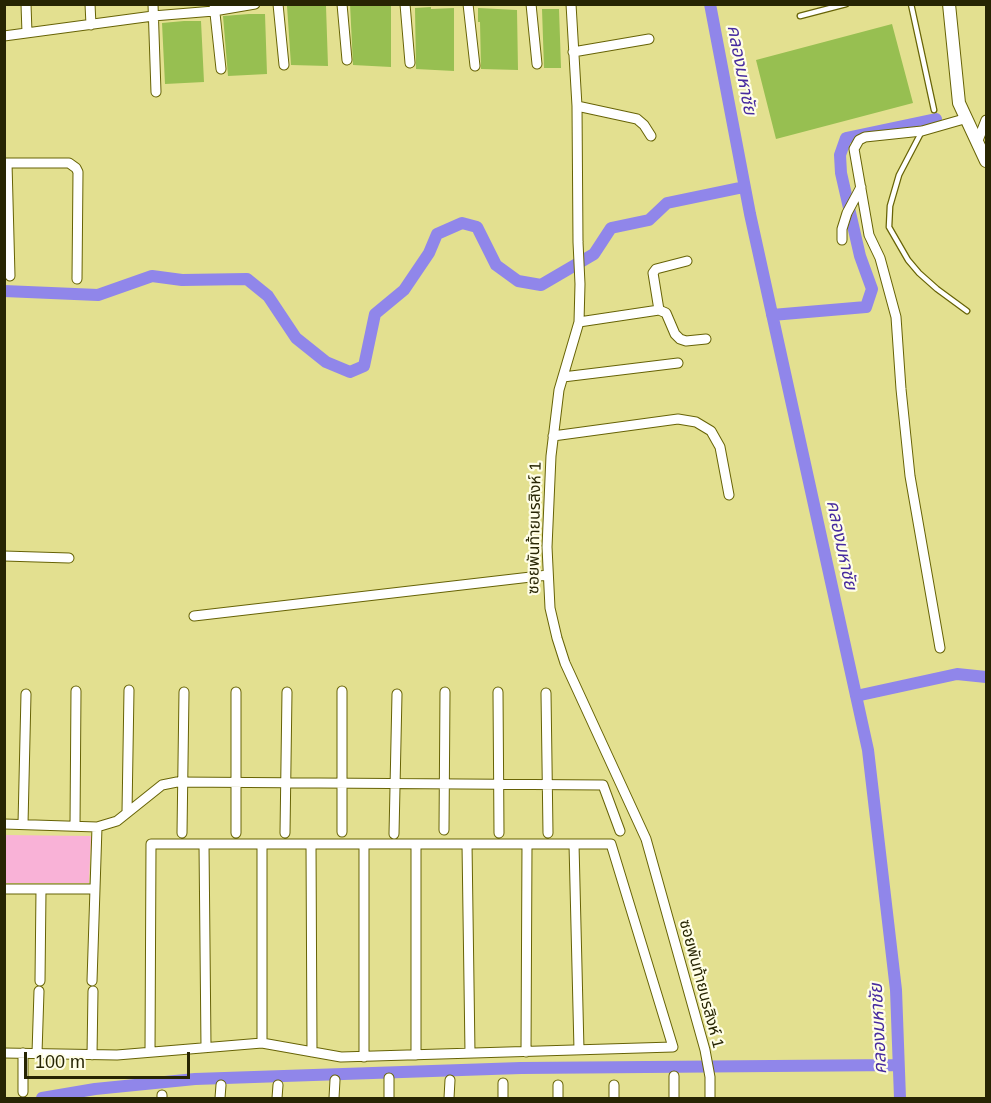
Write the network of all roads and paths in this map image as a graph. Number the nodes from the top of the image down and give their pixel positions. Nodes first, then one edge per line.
1 (26, 4) edge
2 (90, 4) edge
3 (153, 4) edge
4 (255, 4) edge
5 (278, 4) edge
6 (342, 4) edge
7 (405, 4) edge
8 (468, 4) edge
9 (531, 4) edge
10 (571, 4) edge
11 (846, 4) edge
12 (911, 4) edge
13 (949, 4) edge
14 (214, 8) edge
15 (153, 16) junction
16 (800, 16) dead end
17 (91, 25) junction
18 (27, 33) junction
19 (4, 36) edge
20 (650, 39) dead end
21 (573, 52) junction
22 (347, 60) dead end
23 (410, 63) dead end
24 (537, 64) dead end
25 (284, 65) dead end
26 (475, 66) dead end
27 (221, 69) dead end
28 (156, 92) dead end
29 (577, 106) junction
30 (934, 110) dead end
31 (964, 118) junction
32 (987, 120) edge
33 (922, 131) junction
34 (651, 136) dead end
35 (976, 143) junction
36 (987, 161) edge
37 (6, 163) edge
38 (862, 187) junction
39 (842, 240) dead end
40 (687, 261) dead end
41 (10, 276) dead end
42 (77, 279) dead end
43 (659, 310) junction
44 (967, 311) dead end
45 (579, 322) junction
46 (706, 339) dead end
47 (678, 363) dead end
48 (563, 377) junction
49 (554, 435) junction
50 (729, 495) dead end
51 (4, 556) edge
52 (69, 558) dead end
53 (548, 575) junction
54 (194, 616) dead end
55 (940, 648) dead end
56 (129, 690) dead end
57 (76, 691) dead end
58 (342, 691) dead end
59 (184, 692) dead end
60 (236, 692) dead end
61 (287, 692) dead end
62 (445, 692) dead end
63 (498, 692) dead end
64 (546, 693) dead end
65 (26, 694) dead end
66 (397, 694) dead end
67 (183, 782) junction
68 (236, 782) junction
69 (286, 783) junction
70 (342, 783) junction
71 (395, 783) junction
72 (444, 784) junction
73 (498, 784) junction
74 (547, 784) junction
75 (127, 812) junction
76 (4, 824) edge
77 (23, 824) junction
78 (75, 826) junction
79 (97, 827) junction
80 (444, 830) dead end
81 (620, 831) dead end
82 (342, 832) dead end
83 (182, 833) dead end
84 (236, 833) dead end
85 (285, 833) dead end
86 (499, 833) dead end
87 (548, 833) dead end
88 (394, 834) dead end
89 (204, 844) junction
90 (262, 844) junction
91 (311, 844) junction
92 (364, 844) junction
93 (416, 844) junction
94 (467, 844) junction
95 (527, 844) junction
96 (574, 844) junction
97 (94, 889) junction
98 (4, 890) edge
99 (41, 890) junction
100 (262, 1043) junction
101 (206, 1047) junction
102 (579, 1050) junction
103 (150, 1052) junction
104 (312, 1052) junction
105 (526, 1052) junction
106 (4, 1053) edge
107 (23, 1053) junction
108 (37, 1053) junction
109 (470, 1053) junction
110 (92, 1055) junction
111 (416, 1055) junction
112 (364, 1057) junction
113 (674, 1076) dead end
114 (389, 1078) dead end
115 (335, 1080) dead end
116 (450, 1080) dead end
117 (503, 1083) dead end
118 (220, 1085) dead end
119 (278, 1085) dead end
120 (558, 1085) dead end
121 (614, 1085) dead end
122 (23, 1092) dead end
123 (220, 1098) edge
124 (277, 1098) edge
125 (334, 1098) edge
126 (389, 1098) edge
127 (449, 1098) edge
128 (503, 1098) edge
129 (558, 1098) edge
130 (614, 1098) edge
131 (674, 1098) edge
132 (710, 1098) edge

1 - 18 street
2 - 17 street
3 - 15 street
4 - 14 street
5 - 25 street
6 - 22 street
7 - 23 street
8 - 26 street
9 - 24 street
10 - 21 street, ซอยพันท้ายนรสิงห์ 1
11 - 16 lane
12 - 30 lane
13 - 31 street
14 - 15 street
14 - 27 street
15 - 17 street
15 - 28 street
17 - 18 street
18 - 19 street
20 - 21 street
21 - 29 street, ซอยพันท้ายนรสิงห์ 1
29 - 34 street
29 - 45 street, ซอยพันท้ายนรสิงห์ 1
31 - 33 street
31 - 35 street
32 - 35 street
33 - 38 street
33 - 44 lane
35 - 36 street
37 - 41 street
37 - 42 street
38 - 39 street
38 - 55 street
40 - 43 street
43 - 45 street
43 - 46 street
45 - 48 street, ซอยพันท้ายนรสิงห์ 1
47 - 48 street
48 - 49 street, ซอยพันท้ายนรสิงห์ 1
49 - 50 street
49 - 53 street, ซอยพันท้ายนรสิงห์ 1
51 - 52 street
53 - 54 street
53 - 132 street, ซอยพันท้ายนรสิงห์ 1
56 - 75 street
57 - 78 street
58 - 70 street
59 - 67 street
60 - 68 street
61 - 69 street
62 - 72 street
63 - 73 street
64 - 74 street
65 - 77 street
66 - 71 street
67 - 68 street
67 - 75 street
67 - 83 street
68 - 69 street
68 - 84 street
69 - 70 street
69 - 85 street
70 - 71 street
70 - 82 street
71 - 72 street
71 - 88 street
72 - 73 street
72 - 80 street
73 - 74 street
73 - 86 street
74 - 81 street
74 - 87 street
75 - 79 street
76 - 77 street
77 - 78 street
78 - 79 street
79 - 97 street
89 - 90 street
89 - 101 street
89 - 103 street
90 - 91 street
90 - 100 street
91 - 92 street
91 - 104 street
92 - 93 street
92 - 112 street
93 - 94 street
93 - 111 street
94 - 95 street
94 - 109 street
95 - 96 street
95 - 105 street
96 - 102 street
96 - 102 street
97 - 99 street
97 - 110 street
98 - 99 street
99 - 108 street
100 - 101 street
100 - 104 street
101 - 103 street
102 - 105 street
103 - 110 street
104 - 112 street
105 - 109 street
106 - 107 street
107 - 108 street
107 - 122 street
108 - 110 street
109 - 111 street
111 - 112 street
113 - 131 street
114 - 126 street
115 - 125 street
116 - 127 street
117 - 128 street
118 - 123 street
119 - 124 street
120 - 129 street
121 - 130 street

